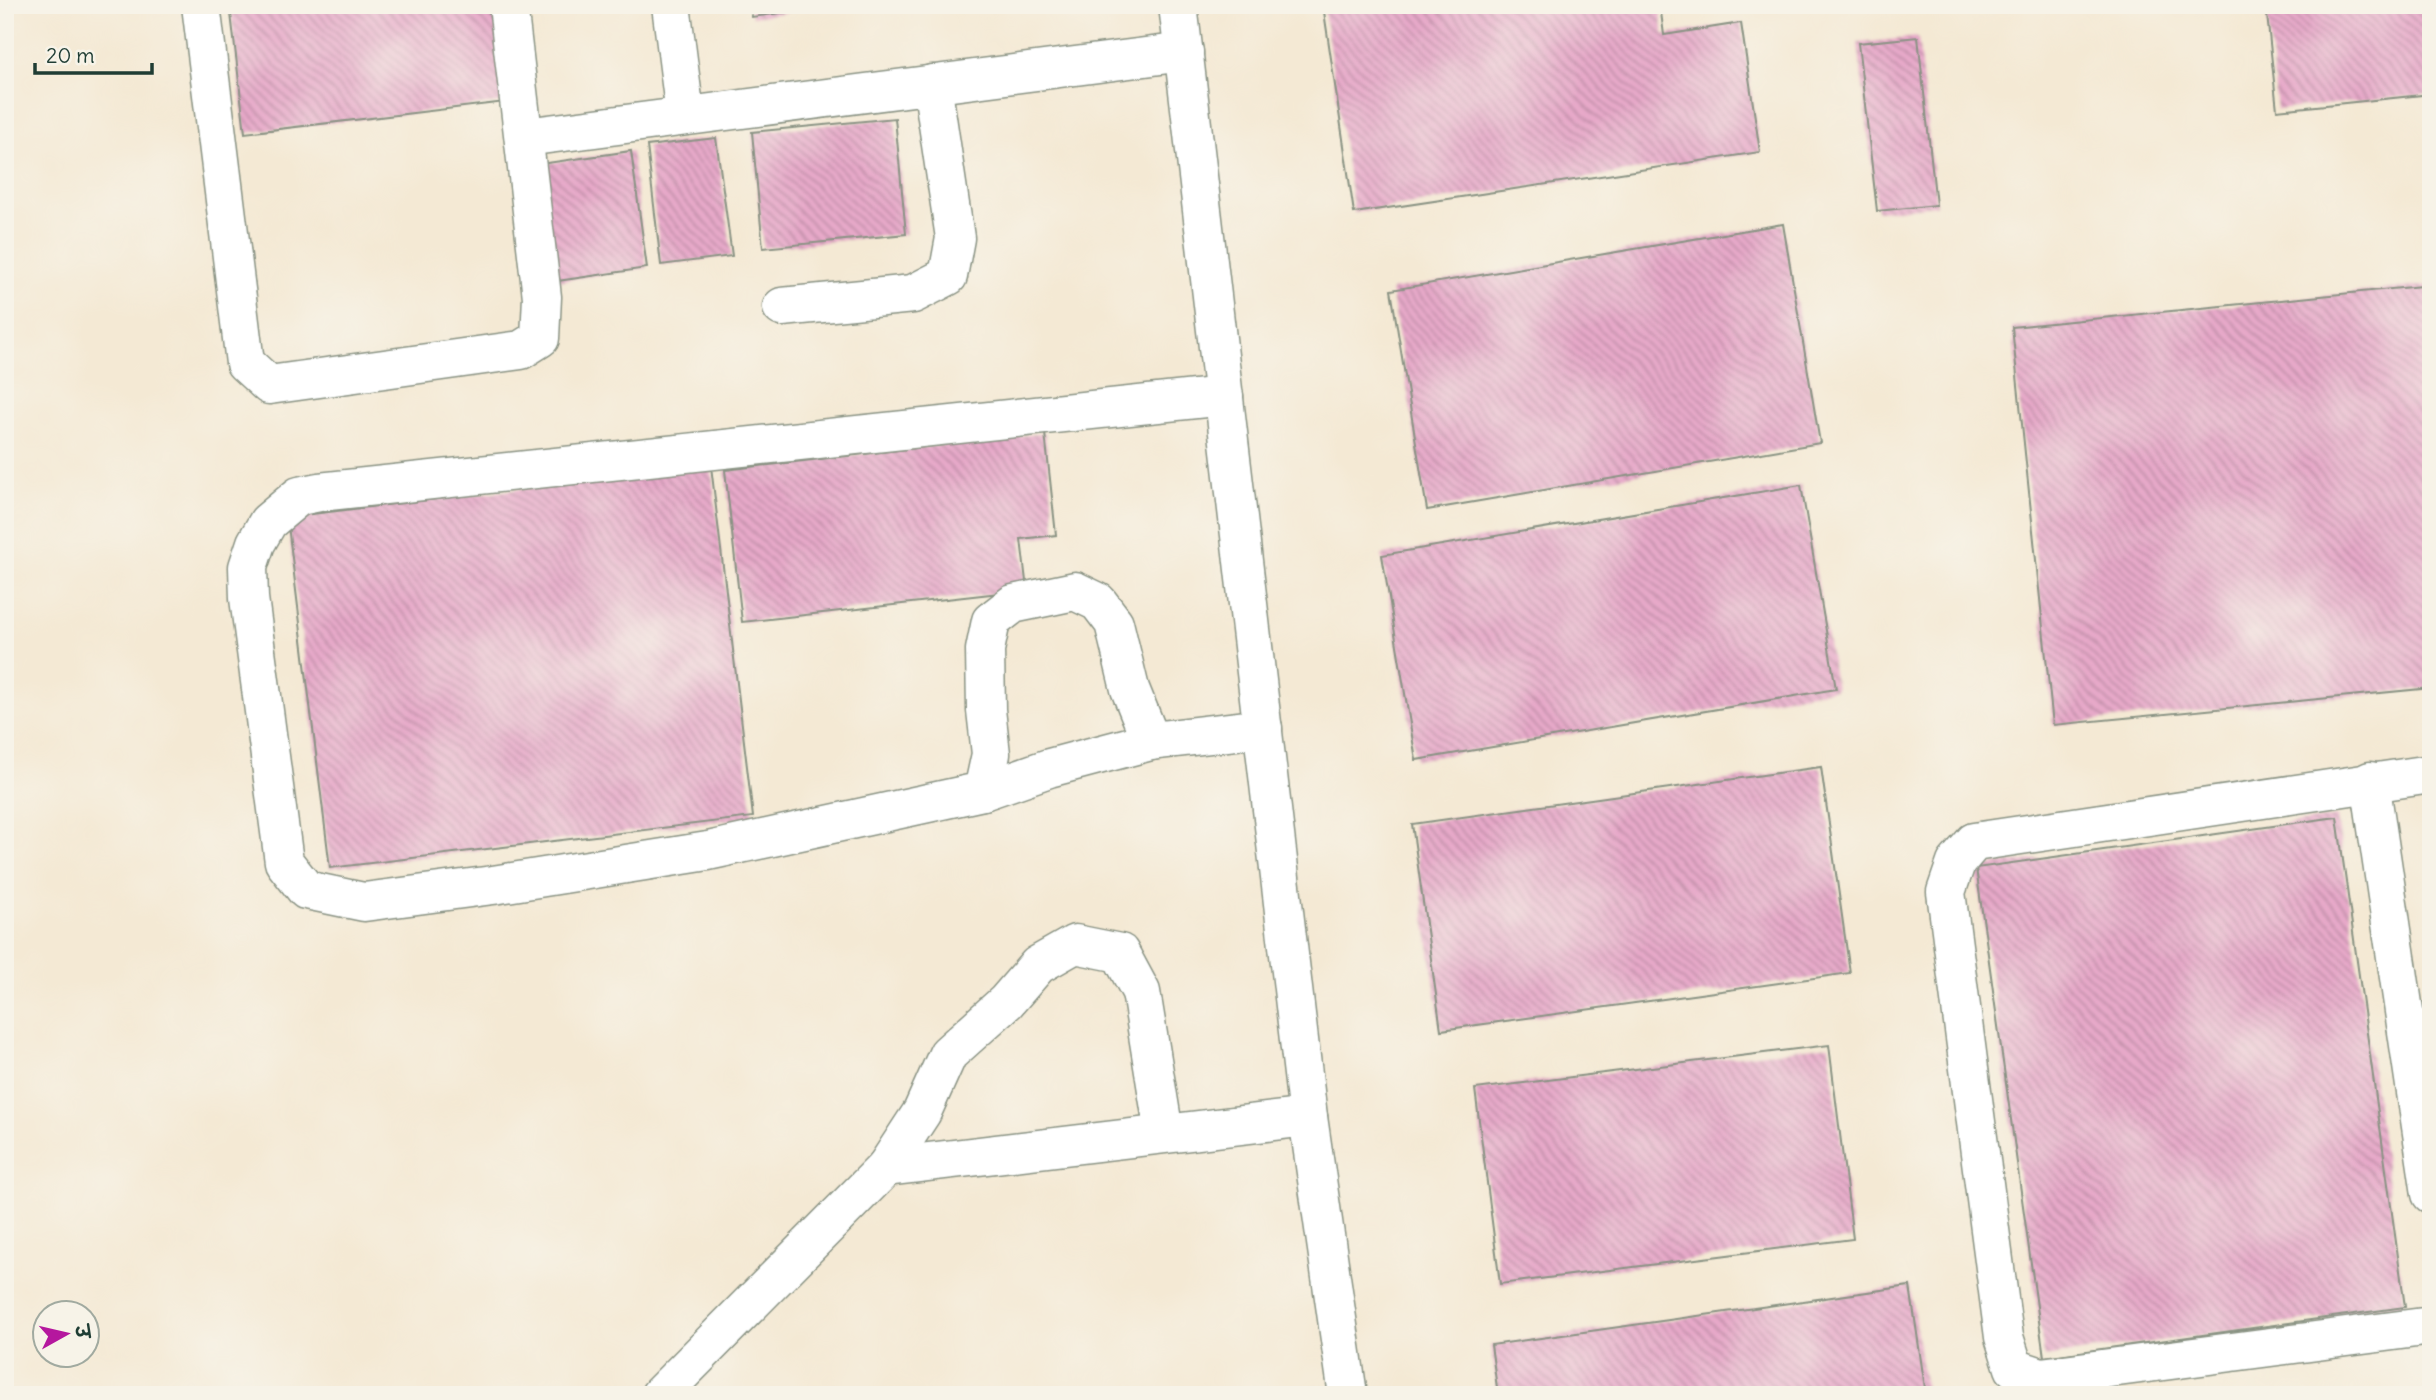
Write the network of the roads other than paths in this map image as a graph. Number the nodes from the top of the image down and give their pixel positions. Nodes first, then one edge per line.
1 (201, 5) edge
2 (508, 5) edge
3 (671, 5) edge
4 (1178, 5) edge
5 (1184, 52) junction
6 (932, 84) junction
7 (685, 115) junction
8 (525, 137) junction
9 (782, 307) dead end
10 (1224, 396) junction
11 (1262, 728) junction
12 (1152, 741) junction
13 (2431, 774) edge
14 (2370, 781) junction
15 (983, 791) junction
16 (1308, 1117) junction
17 (1164, 1133) junction
18 (887, 1167) junction
19 (2431, 1194) edge
20 (2431, 1325) edge
21 (660, 1395) edge
22 (1348, 1395) edge

1 - 8 lane
2 - 8 lane
3 - 7 lane
4 - 5 lane
5 - 6 lane
5 - 10 lane
6 - 7 lane
6 - 9 lane
7 - 8 lane
10 - 11 lane
10 - 15 lane
11 - 12 lane
11 - 16 lane
12 - 15 lane
12 - 15 lane
13 - 14 lane
14 - 19 lane
14 - 20 lane
16 - 17 lane
16 - 22 lane
17 - 18 lane
17 - 18 lane
18 - 21 lane

